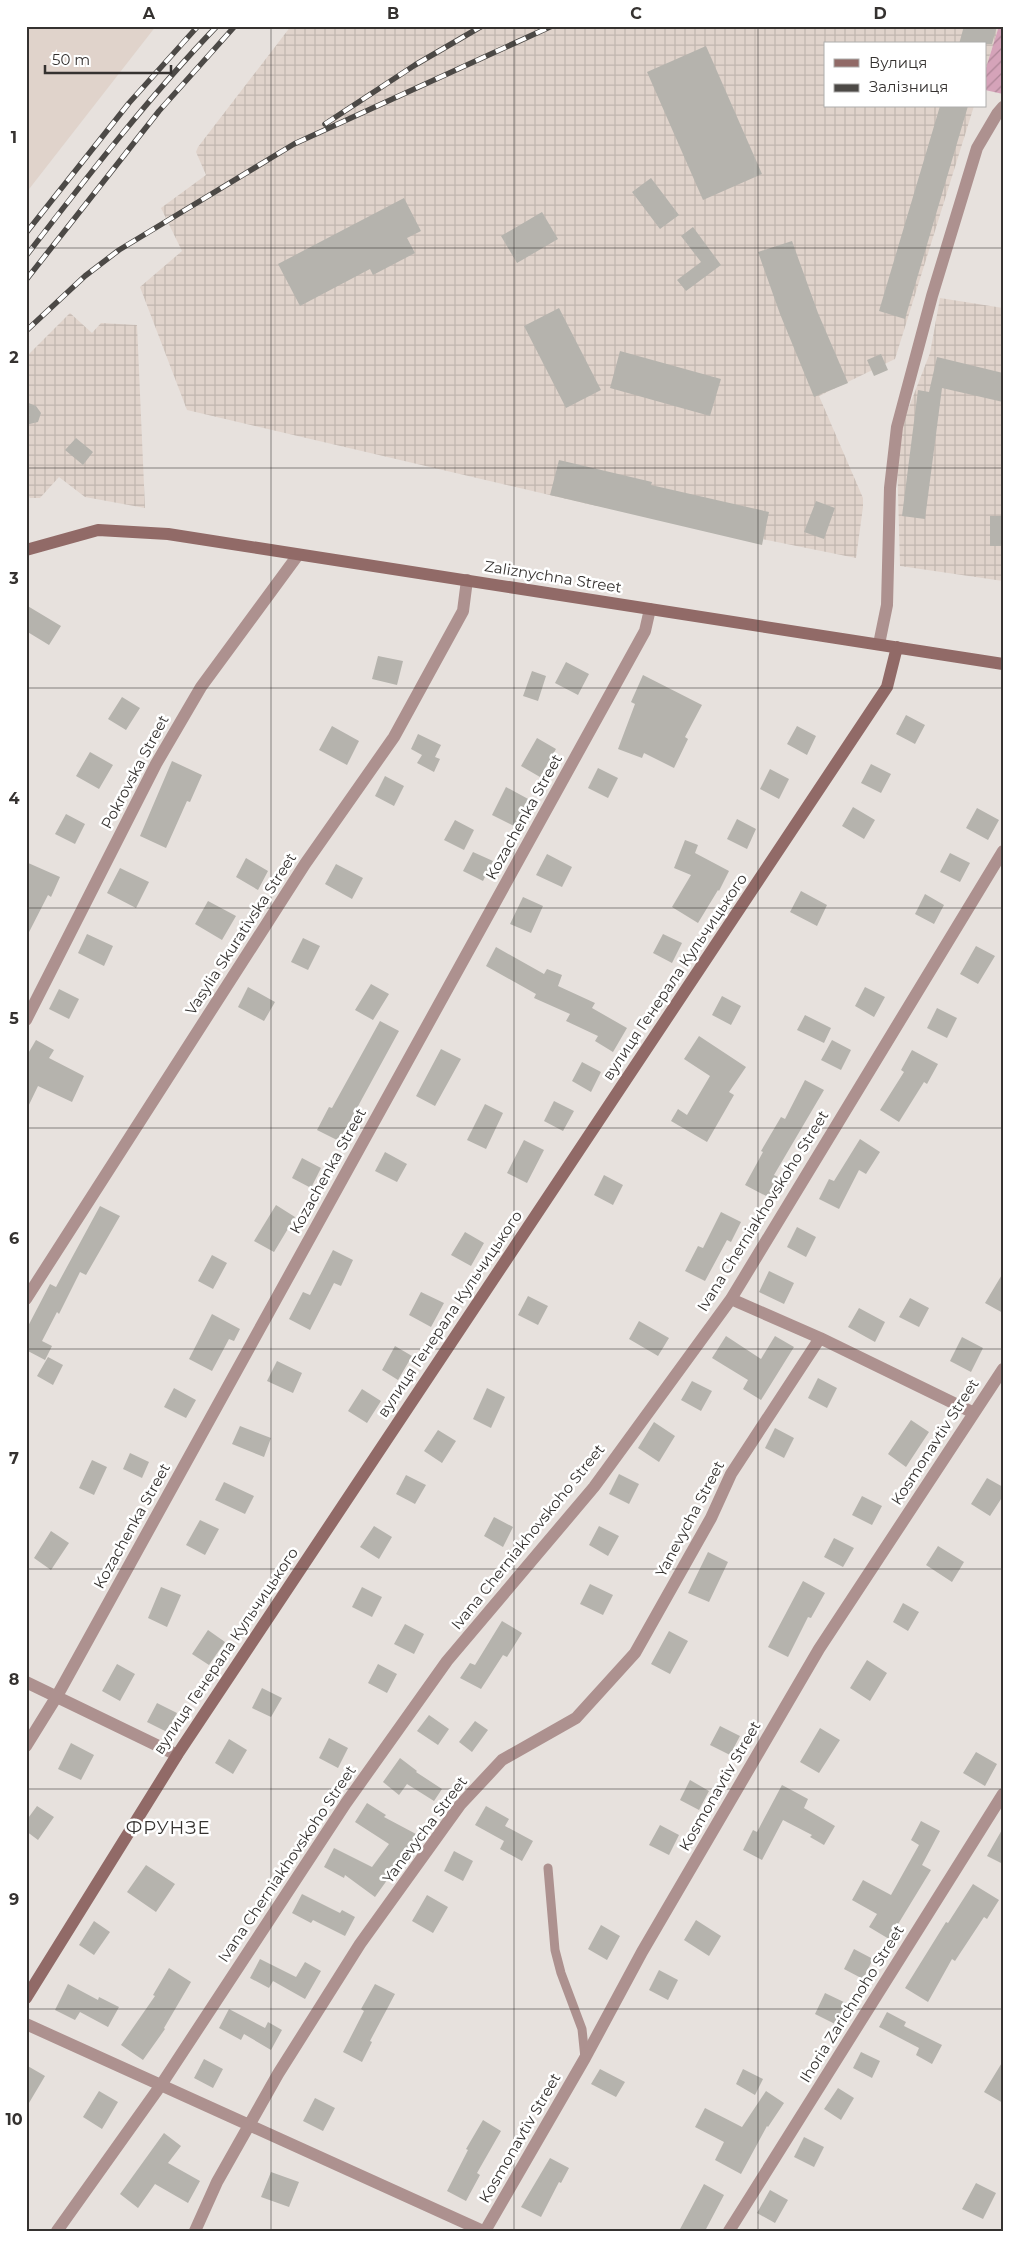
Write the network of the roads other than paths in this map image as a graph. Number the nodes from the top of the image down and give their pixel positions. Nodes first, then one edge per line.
1 (1003, 107) edge
2 (26, 550) edge
3 (298, 555) junction
4 (467, 580) junction
5 (650, 609) junction
6 (879, 644) junction
7 (897, 647) junction
8 (1003, 664) edge
9 (1003, 851) edge
10 (26, 1020) edge
11 (26, 1299) edge
12 (731, 1299) junction
13 (820, 1338) junction
14 (1003, 1369) edge
15 (974, 1413) junction
16 (26, 1682) edge
17 (57, 1696) junction
18 (26, 1746) edge
19 (177, 1755) junction
20 (1003, 1794) edge
21 (548, 1868) dead end
22 (26, 1998) edge
23 (26, 2024) edge
24 (585, 2058) junction
25 (161, 2085) junction
26 (250, 2126) junction
27 (56, 2231) edge
28 (195, 2231) edge
29 (484, 2231) edge
30 (729, 2231) edge

1 - 6 street
2 - 3 street, Zaliznychna Street
3 - 4 street, Zaliznychna Street
3 - 10 street, Pokrovska Street
4 - 5 street, Zaliznychna Street
4 - 11 street, Vasylia Skurativska Street
5 - 6 street, Zaliznychna Street
5 - 17 street, Kozachenka Street
6 - 7 street, Zaliznychna Street
7 - 8 street, Zaliznychna Street
7 - 19 street, вулиця Генерала Кульчицького
9 - 12 street, Ivana Cherniakhovskoho Street
12 - 13 street
12 - 25 street, Ivana Cherniakhovskoho Street
13 - 15 street
13 - 26 street, Yanevycha Street
14 - 15 street, Kosmonavtiv Street
15 - 24 street, Kosmonavtiv Street
16 - 17 street
17 - 18 street, Kozachenka Street
17 - 19 street
19 - 22 street, вулиця Генерала Кульчицького
20 - 30 street, Ihoria Zarichnoho Street
21 - 24 lane
23 - 25 street
24 - 29 street, Kosmonavtiv Street
25 - 26 street
25 - 27 street, Ivana Cherniakhovskoho Street
26 - 28 street, Yanevycha Street
26 - 29 street

